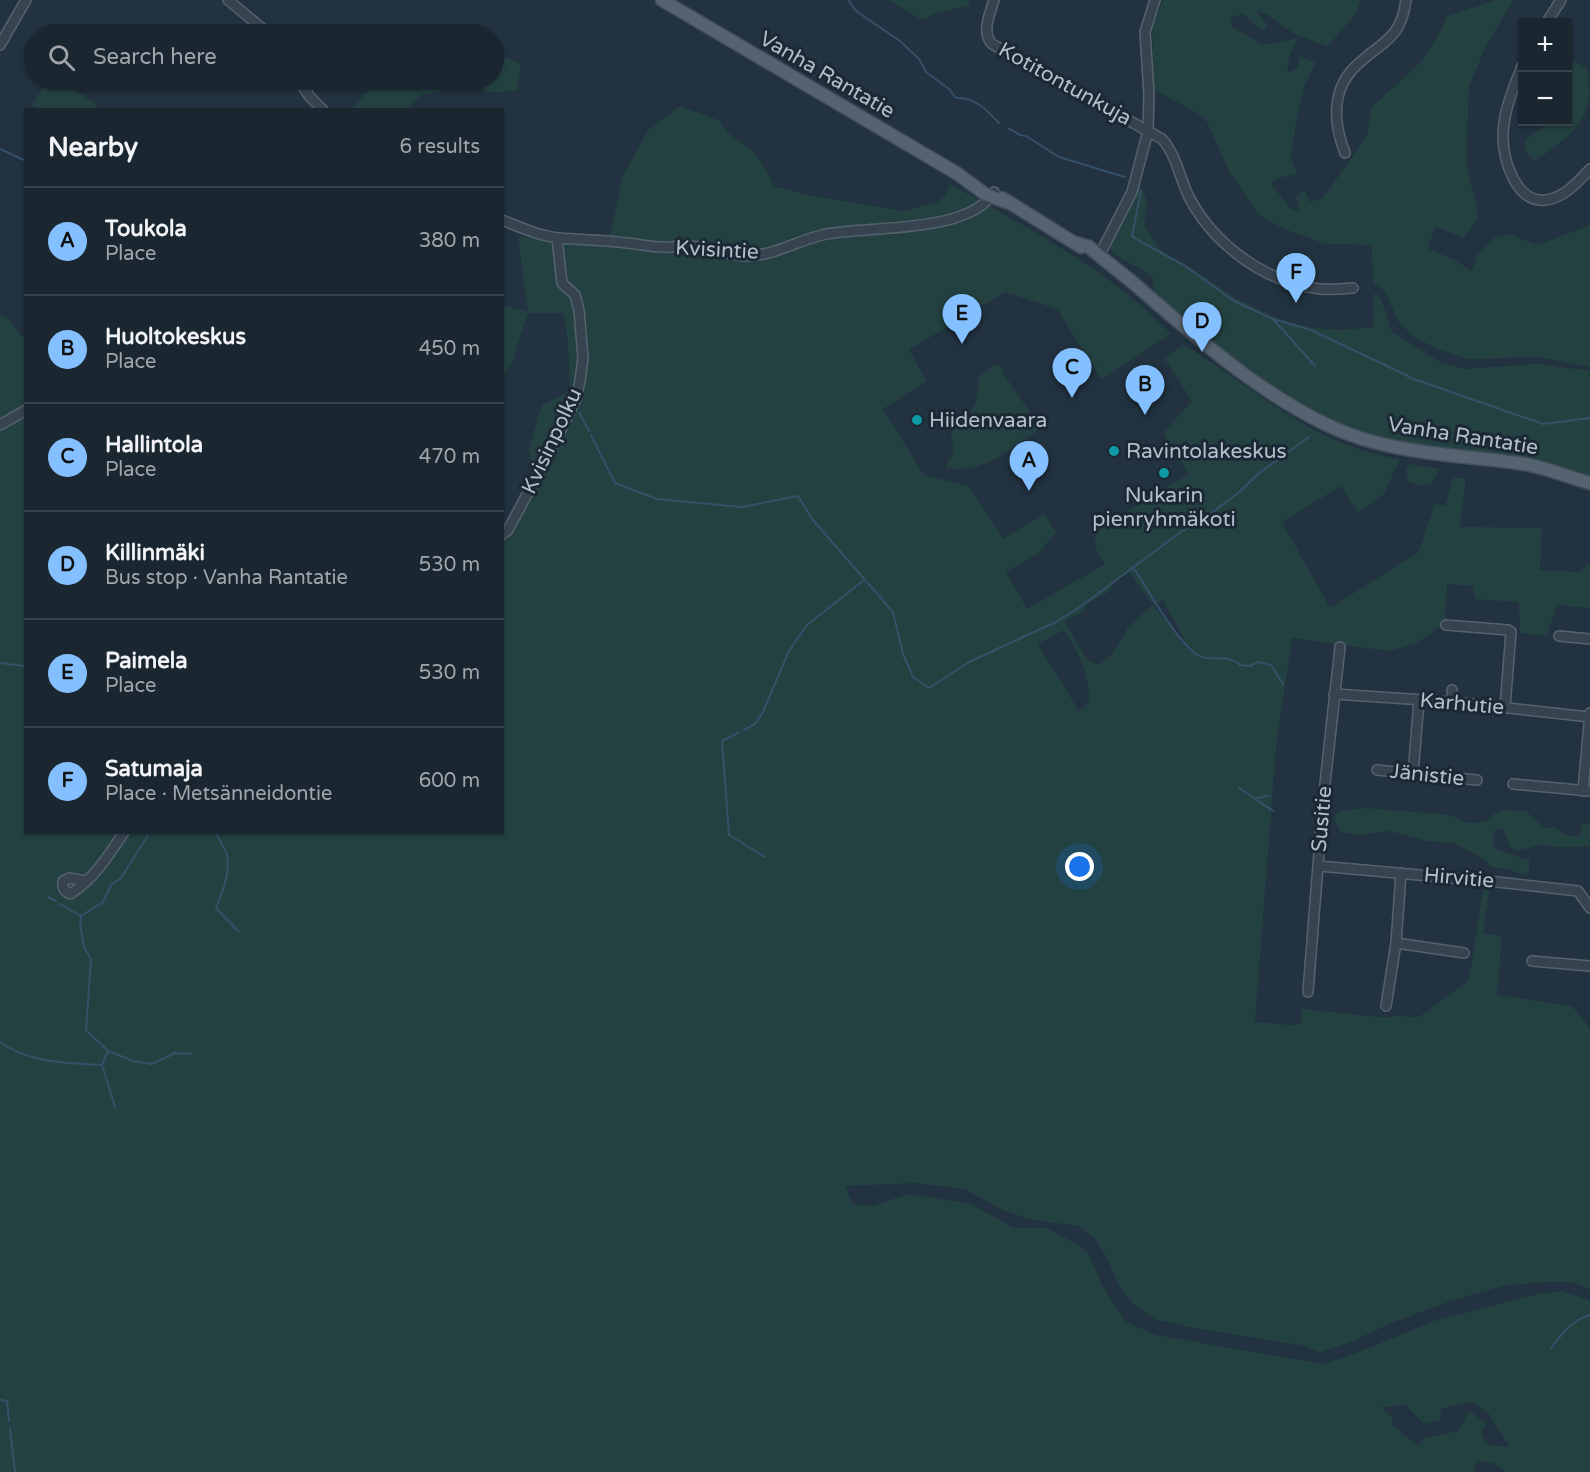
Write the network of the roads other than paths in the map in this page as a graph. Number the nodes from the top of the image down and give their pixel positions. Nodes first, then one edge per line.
1 (25, 0) edge
2 (228, 0) edge
3 (662, 0) edge
4 (994, 0) edge
5 (1155, 0) edge
6 (1406, 0) edge
7 (1561, 0) edge
8 (1550, 18) edge
9 (257, 24) edge
10 (0, 45) edge
11 (1520, 72) edge
12 (305, 90) edge
13 (321, 108) edge
14 (1148, 130) junction
15 (1345, 153) dead end
16 (1590, 169) edge
17 (993, 194) junction
18 (504, 221) edge
19 (557, 238) junction
20 (1099, 256) junction
21 (1353, 288) dead end
22 (24, 411) edge
23 (0, 425) edge
24 (1590, 483) edge
25 (504, 533) edge
26 (1446, 626) dead end
27 (1559, 636) dead end
28 (1590, 639) edge
29 (1340, 647) dead end
30 (1452, 690) dead end
31 (1334, 694) junction
32 (1419, 700) junction
33 (1455, 702) junction
34 (1506, 707) junction
35 (1590, 711) edge
36 (1590, 717) edge
37 (1377, 770) dead end
38 (1413, 774) junction
39 (1477, 780) dead end
40 (1513, 784) dead end
41 (1586, 791) edge
42 (123, 834) edge
43 (1319, 866) junction
44 (1401, 873) junction
45 (85, 881) junction
46 (1590, 908) edge
47 (1396, 944) junction
48 (1464, 953) dead end
49 (1532, 961) dead end
50 (1590, 966) edge
51 (1308, 992) dead end
52 (1386, 1006) dead end

1 - 10 street
2 - 9 street
3 - 17 main road, Vanha Rantatie
4 - 14 street, Kotitontunkuja
5 - 14 street
6 - 15 street
7 - 8 street
11 - 16 street
12 - 13 street
14 - 20 street
14 - 21 street, Kotitontunkuja
17 - 19 street, Kvisintie
17 - 20 main road, Vanha Rantatie
18 - 19 street, Kvisintie
19 - 25 street, Kvisinpolku
20 - 24 main road, Vanha Rantatie
22 - 23 street
26 - 34 street
27 - 28 street
29 - 31 street, Susitie
30 - 33 street
31 - 32 street, Karhutie
31 - 43 street, Susitie
32 - 33 street, Karhutie
32 - 38 street
33 - 34 street, Karhutie
34 - 36 street, Karhutie
35 - 36 street
36 - 41 street
37 - 38 street, Jänistie
38 - 39 street, Jänistie
40 - 41 street
42 - 45 street
43 - 44 street, Hirvitie
43 - 51 street, Susitie
44 - 46 street, Hirvitie
44 - 47 street
45 - 45 street
47 - 48 street
47 - 52 street
49 - 50 street

